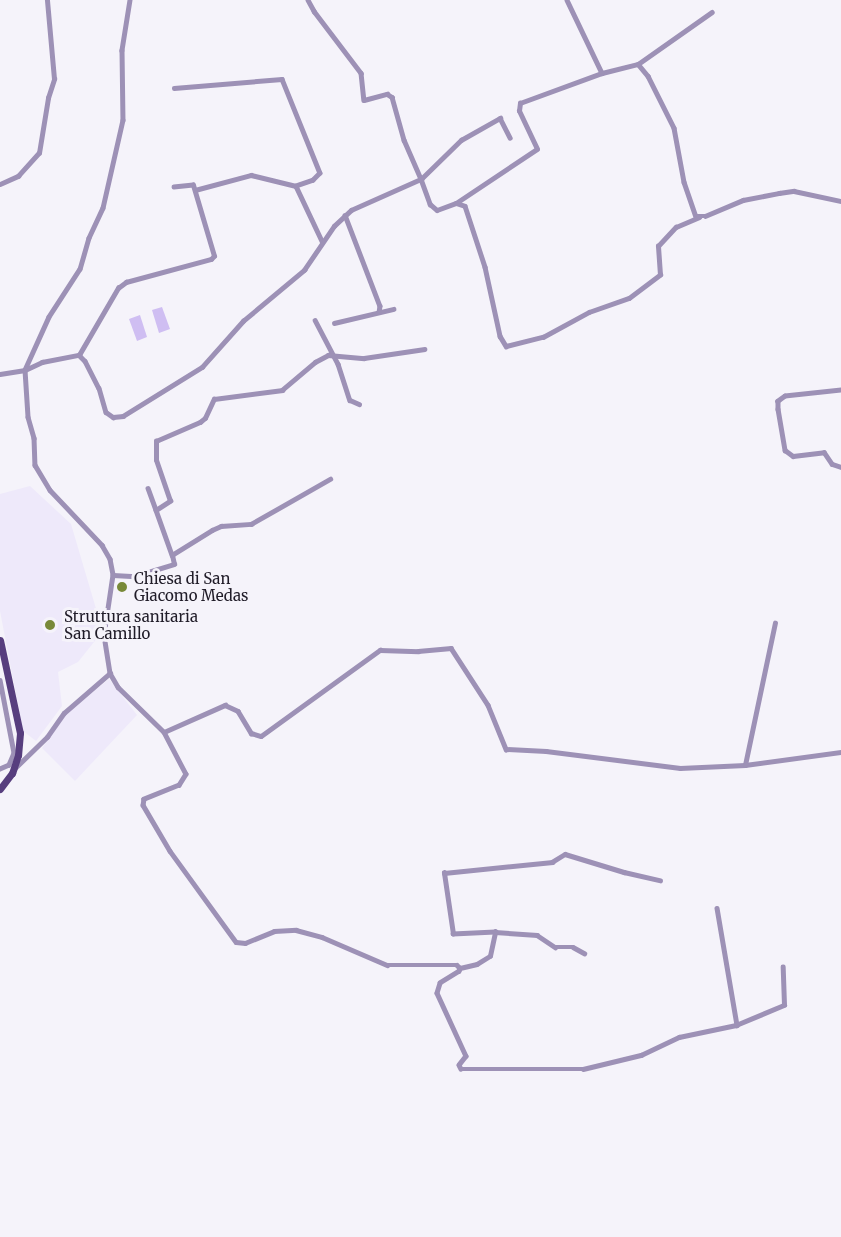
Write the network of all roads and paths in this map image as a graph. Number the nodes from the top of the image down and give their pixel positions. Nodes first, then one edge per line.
1 (47, 0) edge
2 (130, 0) edge
3 (308, 0) edge
4 (567, 0) edge
5 (712, 12) dead end
6 (638, 64) junction
7 (602, 73) junction
8 (174, 88) dead end
9 (510, 138) dead end
10 (421, 179) junction
11 (0, 184) edge
12 (296, 186) junction
13 (174, 187) dead end
14 (195, 190) junction
15 (841, 201) edge
16 (456, 202) junction
17 (345, 215) junction
18 (699, 217) junction
19 (322, 241) junction
20 (393, 309) dead end
21 (379, 312) junction
22 (315, 320) dead end
23 (334, 323) dead end
24 (424, 349) dead end
25 (79, 355) junction
26 (333, 355) junction
27 (26, 370) junction
28 (0, 374) edge
29 (841, 390) edge
30 (359, 404) dead end
31 (841, 467) edge
32 (330, 478) dead end
33 (148, 488) dead end
34 (156, 510) junction
35 (172, 555) junction
36 (113, 575) junction
37 (775, 623) dead end
38 (0, 640) edge
39 (110, 673) junction
40 (0, 681) edge
41 (164, 732) junction
42 (841, 752) edge
43 (746, 765) junction
44 (0, 769) edge
45 (12, 771) junction
46 (0, 789) edge
47 (660, 880) dead end
48 (717, 908) dead end
49 (495, 932) junction
50 (584, 953) dead end
51 (783, 967) dead end
52 (460, 968) junction
53 (737, 1024) junction

1 - 11 street
2 - 27 street
3 - 10 street
4 - 7 street
5 - 6 street
6 - 7 street
6 - 18 street
7 - 16 street
8 - 12 street
9 - 10 street
10 - 16 street
10 - 17 street
12 - 14 street
12 - 19 street
13 - 14 street
14 - 25 street
15 - 18 street
16 - 18 street
17 - 19 street
17 - 21 street
19 - 25 street
20 - 21 street
21 - 23 street
22 - 26 street
24 - 26 street
25 - 27 street
26 - 30 street
26 - 34 street
27 - 28 street
27 - 36 street
29 - 31 street
32 - 35 street
33 - 34 street
34 - 35 street
35 - 36 street
36 - 39 street
37 - 43 street
38 - 45 main road
39 - 41 street
39 - 45 street
40 - 44 street
41 - 43 street
41 - 52 street
42 - 43 street
45 - 46 main road
47 - 49 street
48 - 53 street
49 - 50 street
49 - 52 street
51 - 53 street
52 - 53 street

